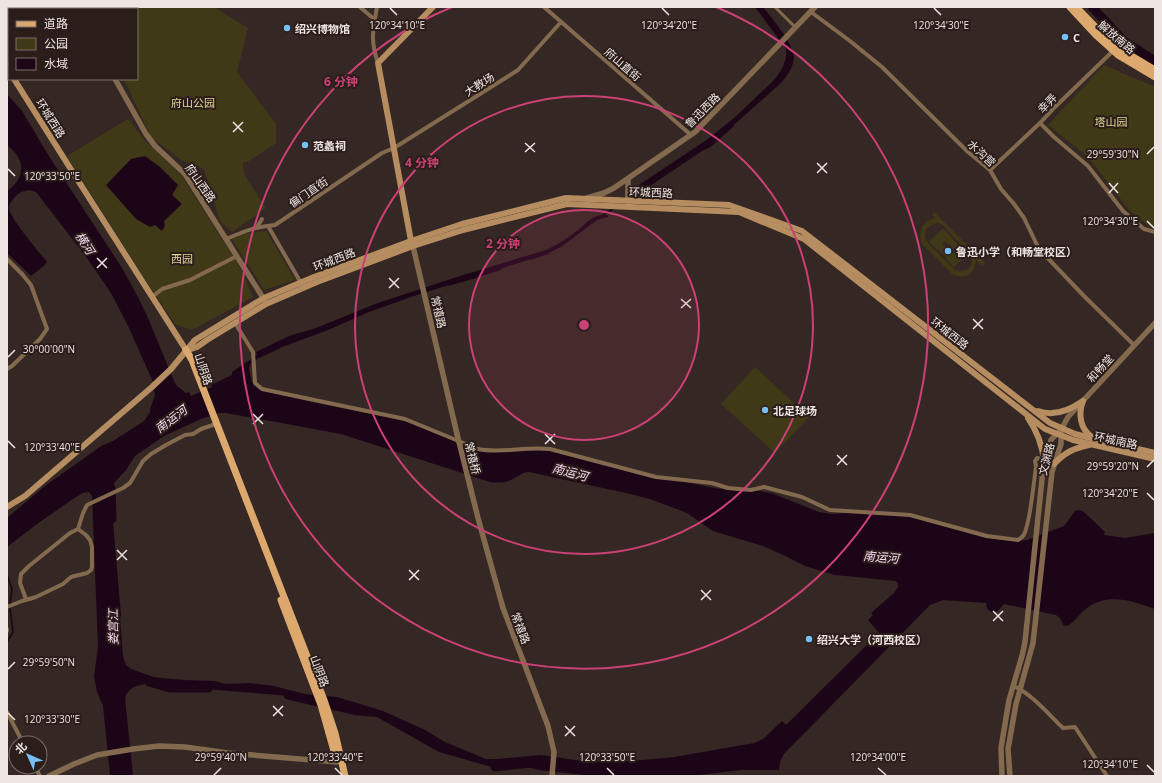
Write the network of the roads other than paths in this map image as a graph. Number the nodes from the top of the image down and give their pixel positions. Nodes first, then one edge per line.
1 (360, 7) edge
2 (377, 7) edge
3 (433, 7) edge
4 (544, 7) edge
5 (775, 7) edge
6 (816, 7) edge
7 (1070, 7) edge
8 (1076, 7) edge
9 (811, 12) junction
10 (374, 20) junction
11 (561, 22) junction
12 (795, 28) junction
13 (1115, 48) junction
14 (378, 63) junction
15 (1155, 70) edge
16 (1155, 77) edge
17 (15, 80) edge
18 (116, 80) edge
19 (1040, 123) junction
20 (691, 136) junction
21 (394, 148) junction
22 (990, 170) junction
23 (628, 179) junction
24 (582, 199) junction
25 (628, 204) junction
26 (637, 204) junction
27 (262, 219) dead end
28 (268, 226) junction
29 (257, 227) junction
30 (1155, 232) edge
31 (226, 239) junction
32 (412, 243) junction
33 (237, 256) junction
34 (7, 259) edge
35 (301, 283) junction
36 (152, 297) junction
37 (265, 301) junction
38 (235, 323) junction
39 (1155, 323) edge
40 (1134, 345) junction
41 (186, 350) junction
42 (7, 369) edge
43 (1083, 401) junction
44 (1026, 405) junction
45 (1022, 411) junction
46 (212, 416) junction
47 (213, 425) junction
48 (1062, 428) junction
49 (457, 434) joint
50 (1075, 434) joint
51 (1059, 435) junction
52 (1073, 440) joint
53 (1098, 440) junction
54 (1090, 444) junction
55 (1155, 453) edge
56 (1155, 459) edge
57 (1044, 460) junction
58 (1054, 464) junction
59 (470, 486) joint
60 (7, 507) edge
61 (78, 529) junction
62 (26, 600) junction
63 (7, 607) edge
64 (1013, 686) junction
65 (1021, 689) junction
66 (323, 702) junction
67 (7, 712) edge
68 (19, 735) edge
69 (337, 762) junction
70 (552, 775) edge
71 (49, 776) edge
72 (340, 776) edge
73 (345, 776) edge
74 (1002, 776) edge
75 (1010, 776) edge
76 (1107, 776) edge

1 - 10 street
2 - 10 street
3 - 14 main road
4 - 11 street, 府山直街
5 - 12 street
6 - 9 street, 鲁迅西路
7 - 13 main road, 解放南路
8 - 13 main road, 解放南路
9 - 12 street, 鲁迅西路
9 - 22 street, 水沟营
10 - 14 street
11 - 20 street, 府山直街
11 - 21 street, 大教场
12 - 20 street, 鲁迅西路
13 - 15 main road, 解放南路
13 - 16 main road, 解放南路
13 - 19 street, 幸弄
14 - 21 main road
17 - 36 main road, 环城西路
18 - 31 street, 府山西路
19 - 22 street, 幸弄
19 - 30 street
20 - 23 street, 鲁迅西路
21 - 28 street, 偏门直街
21 - 32 main road
22 - 40 street, 水沟营
23 - 24 street, 鲁迅西路
23 - 25 street
24 - 25 main road, 环城西路
24 - 32 main road, 环城西路
25 - 26 main road, 环城西路
25 - 32 main road, 环城西路
26 - 44 main road, 环城西路
26 - 45 main road, 环城西路
27 - 29 street
28 - 29 street, 偏门直街
28 - 35 street
29 - 31 street, 偏门直街
31 - 33 street, 府山西路
32 - 35 main road, 环城西路
32 - 37 main road, 环城西路
32 - 49 street, 常禧路
33 - 36 street
33 - 37 street, 府山西路
34 - 42 street
35 - 37 main road, 环城西路
36 - 41 main road, 环城西路
37 - 38 main road, 环城西路
37 - 41 main road, 环城西路
38 - 41 main road, 环城西路
38 - 57 street
39 - 40 street, 和畅堂
40 - 43 street, 和畅堂
41 - 46 main road, 山阴路
41 - 60 main road
43 - 44 main road
43 - 48 street, 和畅堂
43 - 53 main road
44 - 48 main road, 环城西路
45 - 51 main road, 环城西路
45 - 57 main road
46 - 47 main road, 山阴路
46 - 66 main road, 山阴路
47 - 61 street
47 - 66 main road, 山阴路
48 - 50 main road, 环城西路
48 - 51 street, 文渊路
49 - 59 street, 常禧桥, bridge
50 - 53 main road, 环城南路
51 - 52 main road, 环城西路
51 - 57 street, 文渊路
51 - 58 street, 文渊路
52 - 54 main road, 环城南路
53 - 55 main road, 环城南路
54 - 56 main road, 环城南路
54 - 58 main road
57 - 64 street, 文渊路
58 - 65 street, 文渊路
59 - 70 street, 常禧路
61 - 62 street
61 - 62 street
62 - 63 street
64 - 65 street
64 - 74 street, 文渊路
65 - 75 street, 文渊路
65 - 76 street
66 - 69 main road, 山阴路
66 - 73 main road, 山阴路
67 - 68 street
69 - 71 street
69 - 72 main road, 山阴路

